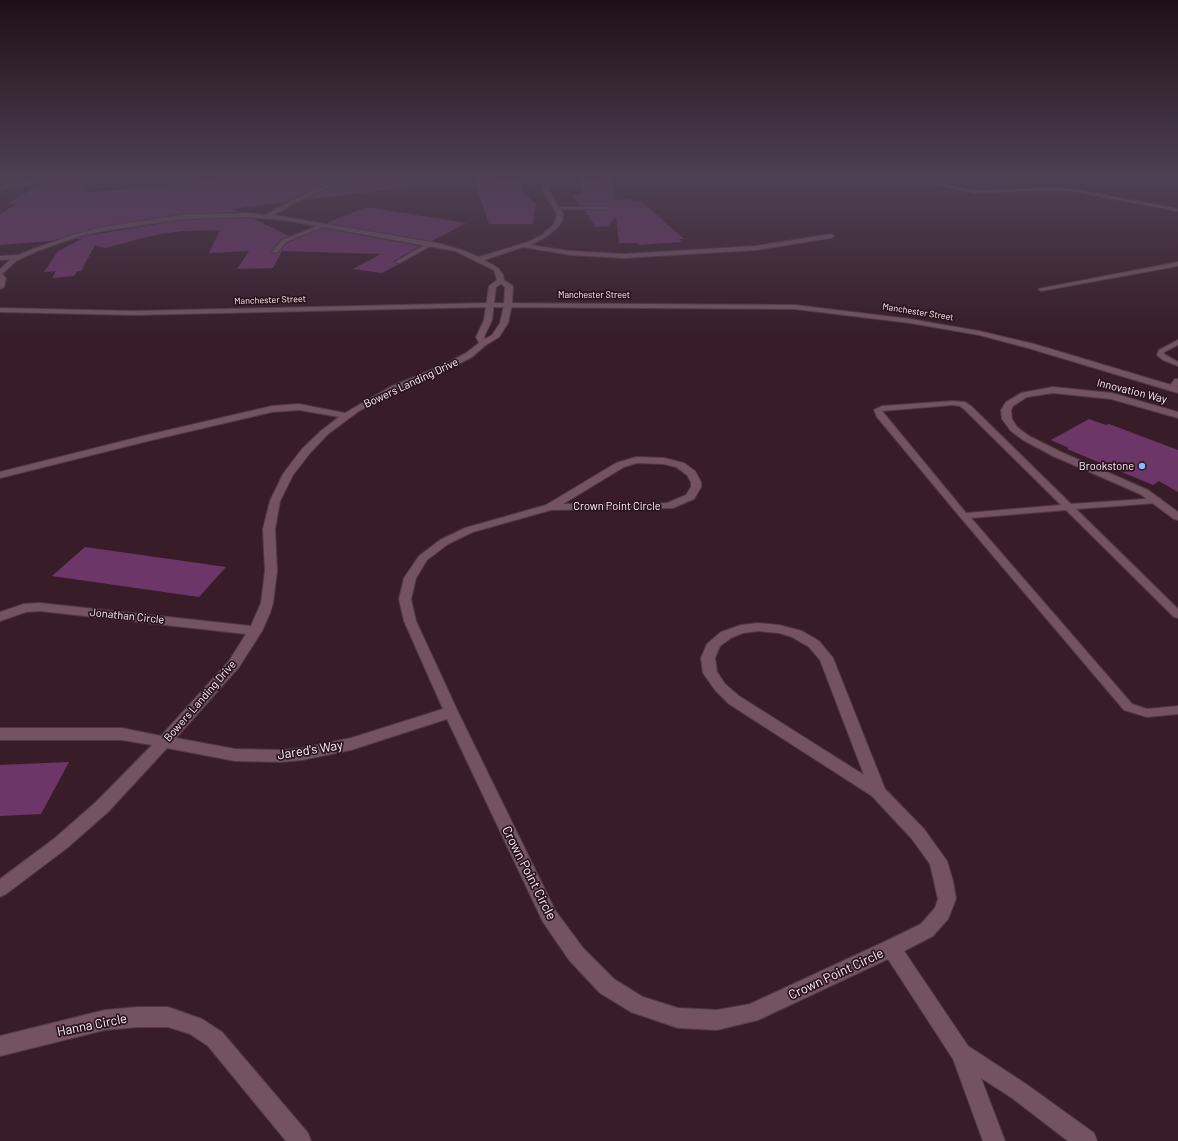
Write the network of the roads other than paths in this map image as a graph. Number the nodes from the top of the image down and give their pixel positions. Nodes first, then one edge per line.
1 (105, 229) edge
2 (313, 229) edge
3 (348, 229) edge
4 (552, 229) edge
5 (830, 236) dead end
6 (430, 244) junction
7 (525, 246) junction
8 (275, 252) dead end
9 (0, 258) edge
10 (18, 258) junction
11 (480, 259) junction
12 (398, 262) dead end
13 (1178, 264) edge
14 (0, 273) edge
15 (0, 276) edge
16 (501, 281) junction
17 (0, 287) edge
18 (1041, 289) dead end
19 (489, 305) junction
20 (508, 305) junction
21 (0, 310) edge
22 (1178, 342) edge
23 (483, 343) junction
24 (1178, 364) edge
25 (1178, 381) edge
26 (1175, 389) edge
27 (346, 416) junction
28 (1178, 416) edge
29 (0, 475) edge
30 (1157, 500) junction
31 (1067, 506) junction
32 (550, 507) junction
33 (964, 516) junction
34 (1178, 517) edge
35 (1178, 615) edge
36 (0, 617) edge
37 (255, 631) junction
38 (1178, 710) edge
39 (451, 712) junction
40 (0, 734) edge
41 (164, 741) junction
42 (878, 792) junction
43 (0, 890) edge
44 (891, 948) junction
45 (0, 1046) edge
46 (961, 1053) junction
47 (300, 1141) edge
48 (994, 1141) edge
49 (1086, 1141) edge

1 - 10 street
2 - 8 lane
3 - 6 street
4 - 7 street
5 - 7 street
6 - 11 street
6 - 12 lane
7 - 11 street
9 - 10 street
10 - 14 street
11 - 16 street
13 - 18 lane
15 - 17 street
16 - 19 street
16 - 20 street, Bowers Landing Drive
19 - 20 street, Manchester Street
19 - 21 street, Manchester Street
19 - 23 street
20 - 23 street, Bowers Landing Drive
20 - 26 street, Manchester Street
22 - 24 lane
23 - 27 street, Bowers Landing Drive
25 - 26 lane
27 - 29 street
27 - 37 street, Bowers Landing Drive
28 - 30 street, Innovation Way
30 - 31 lane
30 - 34 street, Innovation Way
31 - 33 lane
31 - 33 lane
31 - 35 lane
32 - 32 street, Crown Point Circle
32 - 39 street, Crown Point Circle
33 - 38 lane
36 - 37 street, Jonathan Circle
37 - 41 street, Bowers Landing Drive
39 - 41 street, Jared's Way
39 - 44 street, Crown Point Circle
40 - 41 street
41 - 43 street, Bowers Landing Drive
42 - 42 street, Crown Point Circle
42 - 44 street, Crown Point Circle
44 - 46 street
45 - 47 street, Hanna Circle
46 - 48 street
46 - 49 street

